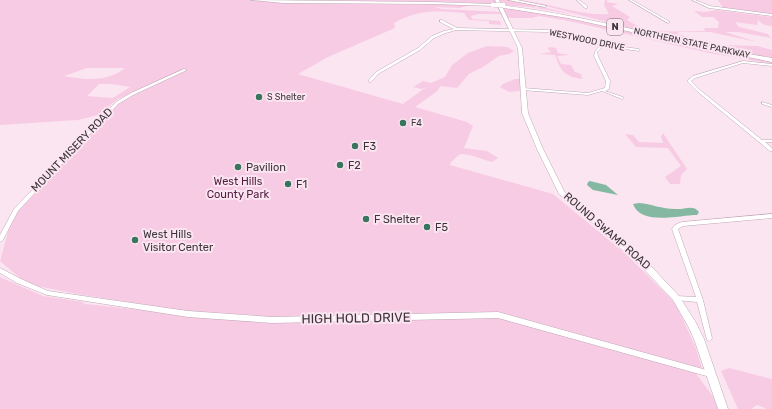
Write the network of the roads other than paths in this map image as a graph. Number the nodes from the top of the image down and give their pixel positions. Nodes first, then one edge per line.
1 (253, 0) edge
2 (272, 0) edge
3 (510, 0) edge
4 (578, 0) edge
5 (630, 0) edge
6 (693, 0) edge
7 (382, 4) junction
8 (493, 4) edge
9 (503, 6) edge
10 (465, 7) junction
11 (516, 7) junction
12 (586, 7) dead end
13 (448, 8) junction
14 (456, 9) dead end
15 (470, 10) dead end
16 (495, 11) dead end
17 (772, 15) edge
18 (595, 20) junction
19 (442, 22) dead end
20 (669, 22) dead end
21 (456, 29) junction
22 (512, 30) junction
23 (602, 45) junction
24 (639, 50) dead end
25 (772, 59) edge
26 (772, 65) edge
27 (185, 70) dead end
28 (370, 81) dead end
29 (523, 89) junction
30 (603, 91) junction
31 (622, 98) dead end
32 (763, 103) dead end
33 (772, 106) edge
34 (761, 141) junction
35 (772, 141) edge
36 (772, 150) edge
37 (772, 216) edge
38 (0, 240) edge
39 (0, 270) edge
40 (676, 298) junction
41 (700, 300) junction
42 (709, 338) dead end
43 (710, 374) junction
44 (723, 409) edge

1 - 7 highway
2 - 8 highway
3 - 18 highway
4 - 12 street
5 - 20 street
6 - 17 street
7 - 8 highway
7 - 13 highway
8 - 9 street, ROUND SWAMP ROAD
8 - 10 highway
9 - 11 highway, NORTHERN STATE PARKWAY / N
9 - 11 highway
9 - 16 highway
9 - 22 street, ROUND SWAMP ROAD
9 - 25 highway, NORTHERN STATE PARKWAY / N
10 - 13 highway
10 - 15 highway
11 - 18 highway, NORTHERN STATE PARKWAY / N
13 - 14 highway
18 - 25 highway, NORTHERN STATE PARKWAY / N
19 - 21 street
21 - 22 street, WESTWOOD DRIVE
21 - 28 street
22 - 23 street, WESTWOOD DRIVE
22 - 29 street, ROUND SWAMP ROAD
23 - 24 street, WESTWOOD DRIVE
23 - 30 street
26 - 34 street
27 - 38 street, MOUNT MISERY ROAD
29 - 30 street
29 - 40 street, ROUND SWAMP ROAD
30 - 31 street
32 - 33 street
34 - 35 street
34 - 36 street
37 - 41 street
39 - 43 street, HIGH HOLD DRIVE
40 - 41 street
40 - 43 street, ROUND SWAMP ROAD
41 - 42 street
43 - 44 street, ROUND SWAMP ROAD

